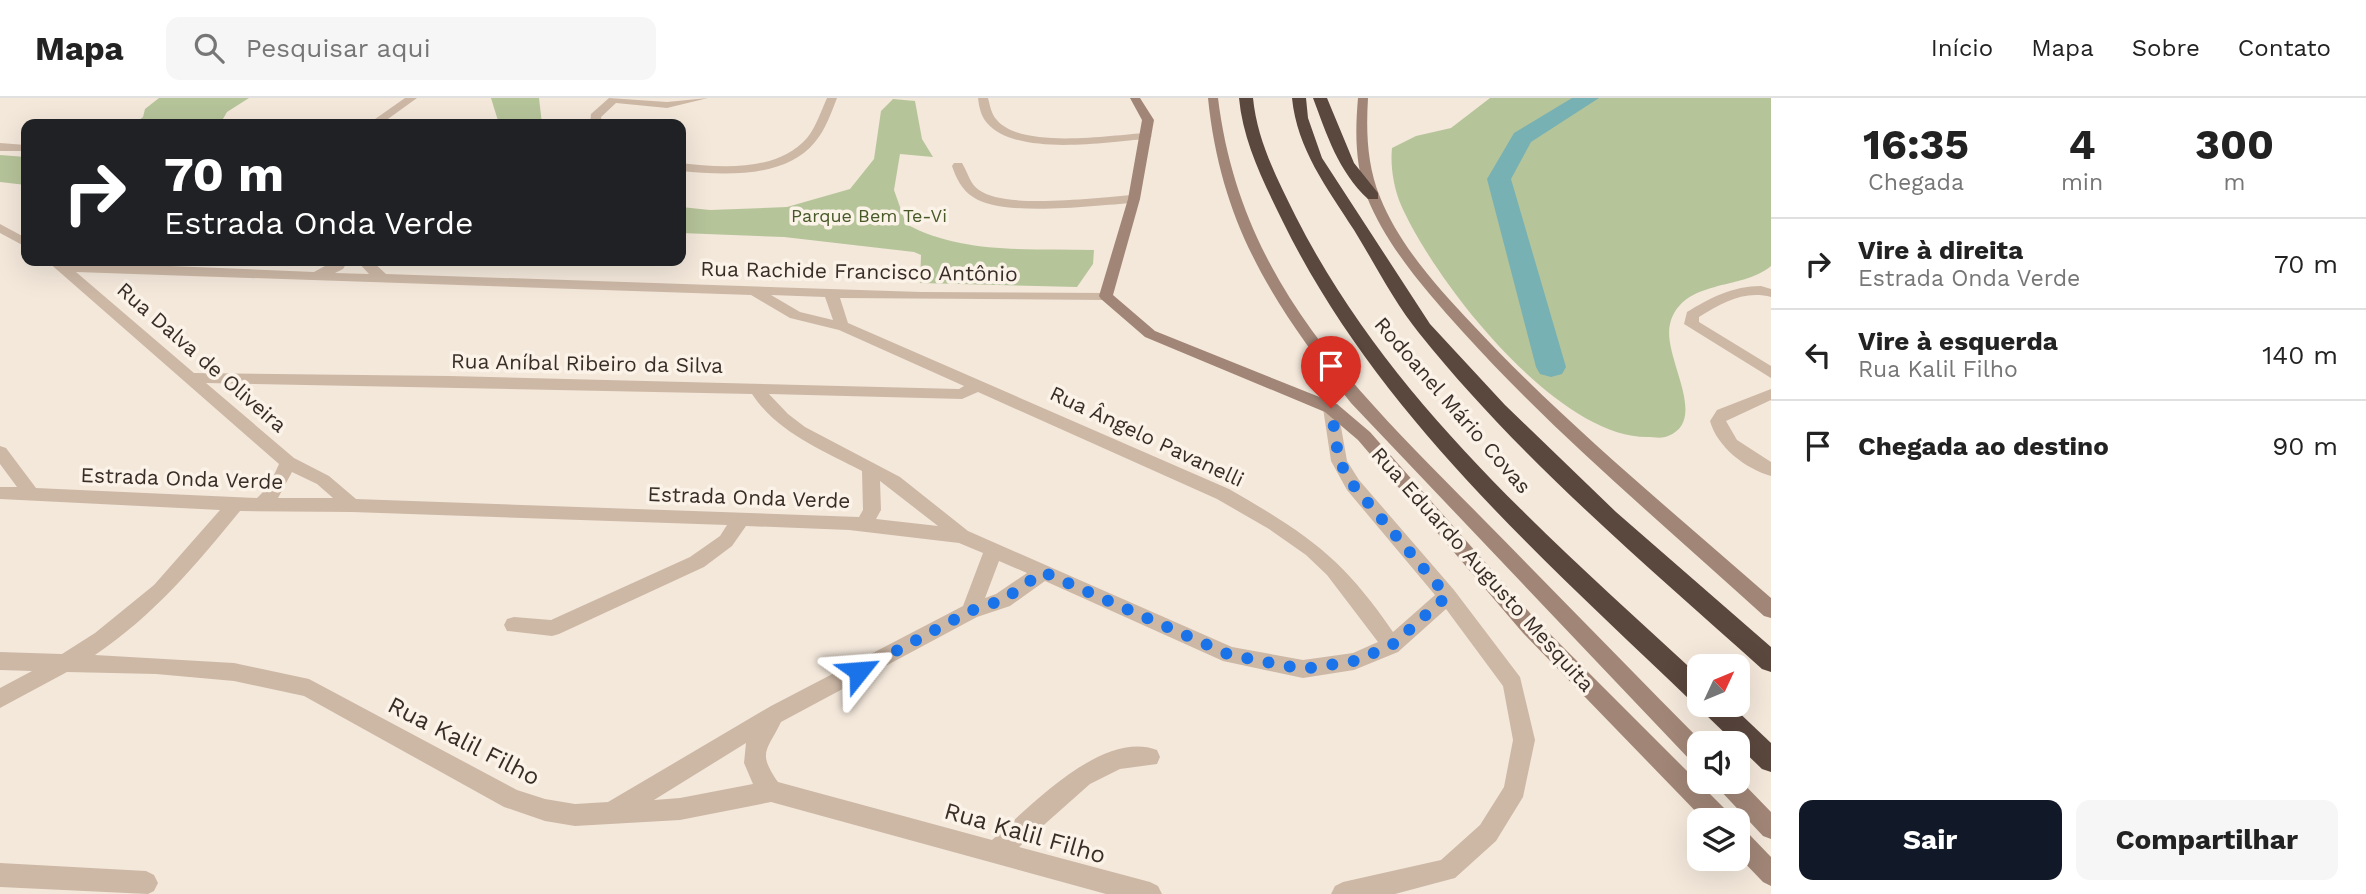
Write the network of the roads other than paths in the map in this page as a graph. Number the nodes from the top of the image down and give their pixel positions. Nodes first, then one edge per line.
1 (412, 98) edge
2 (614, 98) edge
3 (703, 98) edge
4 (832, 98) edge
5 (983, 98) edge
6 (1135, 98) edge
7 (1213, 98) edge
8 (1246, 98) edge
9 (1299, 98) edge
10 (1320, 98) edge
11 (1363, 98) edge
12 (381, 119) edge
13 (596, 119) edge
14 (1146, 136) junction
15 (0, 147) edge
16 (21, 148) edge
17 (958, 166) dead end
18 (686, 167) edge
19 (1373, 196) junction
20 (1135, 199) junction
21 (0, 228) edge
22 (21, 240) edge
23 (62, 266) edge
24 (96, 266) edge
25 (336, 266) edge
26 (369, 266) edge
27 (314, 278) junction
28 (383, 279) junction
29 (754, 290) junction
30 (831, 293) junction
31 (1771, 293) edge
32 (1106, 296) junction
33 (842, 326) junction
34 (1771, 373) edge
35 (192, 379) junction
36 (979, 385) junction
37 (756, 388) junction
38 (1771, 394) edge
39 (1331, 408) junction
40 (0, 452) edge
41 (288, 462) junction
42 (871, 470) junction
43 (1771, 470) edge
44 (0, 493) edge
45 (31, 494) junction
46 (235, 504) junction
47 (261, 505) junction
48 (352, 505) junction
49 (741, 519) junction
50 (864, 524) junction
51 (962, 536) junction
52 (993, 550) junction
53 (1043, 572) junction
54 (1447, 596) junction
55 (1771, 610) edge
56 (970, 611) junction
57 (514, 625) dead end
58 (1391, 646) junction
59 (0, 661) edge
60 (1771, 662) edge
61 (64, 664) junction
62 (1687, 681) edge
63 (0, 699) edge
64 (778, 713) junction
65 (1727, 718) edge
66 (1687, 742) edge
67 (1149, 757) dead end
68 (1771, 760) edge
69 (771, 790) junction
70 (1738, 794) edge
71 (1708, 808) edge
72 (611, 813) junction
73 (1771, 828) edge
74 (995, 852) junction
75 (1750, 852) edge
76 (1771, 874) edge
77 (0, 875) edge
78 (146, 883) dead end
79 (1150, 894) edge
80 (1343, 894) edge

1 - 12 street
2 - 3 street
2 - 13 street
4 - 18 street
5 - 14 street
6 - 14 main road
7 - 66 main road
8 - 62 highway, Rodoanel Mário Covas
9 - 60 highway, Rodoanel Mário Covas
10 - 19 highway
11 - 19 main road
14 - 20 main road
15 - 16 street
17 - 20 street
19 - 55 main road
20 - 32 main road
21 - 22 street
23 - 35 street, Rua Dalva de Oliveira
24 - 27 street, Rua Rachide Francisco Antônio
25 - 27 street
26 - 28 street
27 - 28 street, Rua Rachide Francisco Antônio
28 - 29 street, Rua Rachide Francisco Antônio
29 - 30 street, Rua Rachide Francisco Antônio
29 - 33 street, Rua Ângelo Pavanelli
30 - 32 street, Rua Rachide Francisco Antônio
30 - 33 street
31 - 34 street
32 - 39 main road, Rua Eduardo Augusto Mesquita
33 - 36 street, Rua Ângelo Pavanelli
35 - 37 street, Rua Aníbal Ribeiro da Silva
35 - 41 street, Rua Dalva de Oliveira
36 - 37 street, Rua Aníbal Ribeiro da Silva
36 - 58 street, Rua Ângelo Pavanelli
37 - 42 street
38 - 43 street
39 - 54 street
39 - 71 main road, Rua Eduardo Augusto Mesquita
40 - 45 street
41 - 47 street, Rua Dalva de Oliveira
41 - 48 street, Rua Dalva de Oliveira
42 - 50 street
42 - 51 street
44 - 45 street, Estrada Onda Verde
45 - 46 street, Estrada Onda Verde
46 - 47 street, Estrada Onda Verde
46 - 61 street
47 - 48 street, Estrada Onda Verde
48 - 49 street, Estrada Onda Verde
49 - 50 street, Estrada Onda Verde
49 - 57 street
50 - 51 street, Estrada Onda Verde
51 - 52 street, Estrada Onda Verde
52 - 53 street, Estrada Onda Verde
52 - 56 street
53 - 56 street
53 - 58 street, Estrada Onda Verde
54 - 58 street, Estrada Onda Verde
54 - 80 street
56 - 64 street
59 - 61 street, Rua Kalil Filho
61 - 63 street
61 - 72 street, Rua Kalil Filho
64 - 69 street
64 - 72 street
65 - 68 highway
67 - 74 street
69 - 72 street, Rua Kalil Filho
69 - 74 street, Rua Kalil Filho
70 - 73 main road
74 - 79 street, Rua Kalil Filho
75 - 76 main road
77 - 78 street

